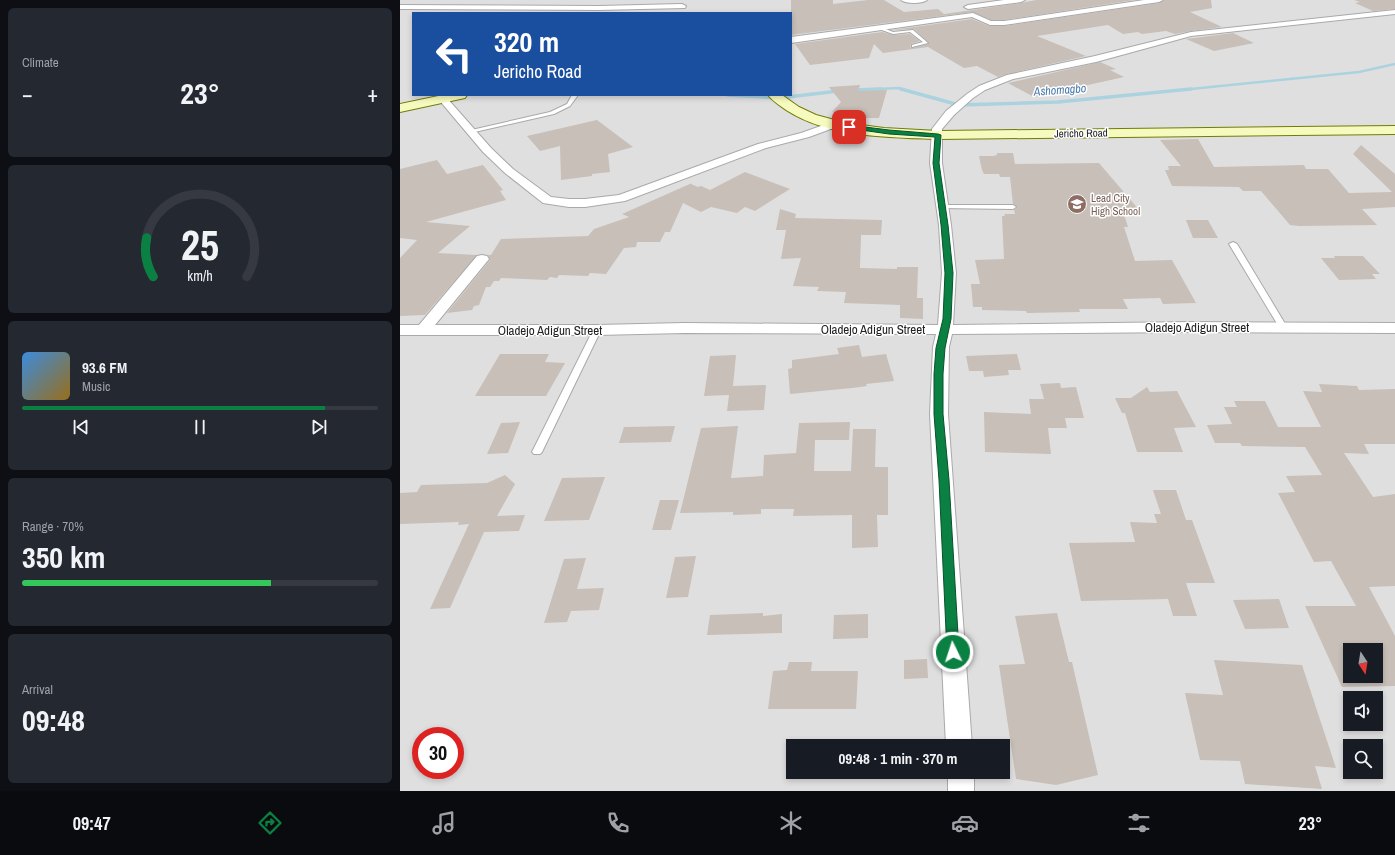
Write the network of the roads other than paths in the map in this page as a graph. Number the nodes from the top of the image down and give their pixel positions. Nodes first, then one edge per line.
1 (427, 0) edge
2 (905, 0) edge
3 (923, 0) edge
4 (1021, 0) edge
5 (1159, 0) edge
6 (967, 4) edge
7 (682, 6) edge
8 (400, 7) edge
9 (419, 7) junction
10 (1395, 12) edge
11 (973, 15) junction
12 (881, 28) junction
13 (792, 40) edge
14 (914, 46) dead end
15 (456, 96) edge
16 (575, 96) edge
17 (775, 96) edge
18 (443, 99) junction
19 (400, 108) edge
20 (835, 124) junction
21 (1395, 130) edge
22 (470, 131) junction
23 (938, 135) junction
24 (941, 207) junction
25 (1013, 207) dead end
26 (1233, 244) dead end
27 (482, 259) dead end
28 (1282, 327) junction
29 (1395, 328) edge
30 (946, 329) junction
31 (400, 330) edge
32 (423, 330) junction
33 (597, 330) junction
34 (537, 452) dead end
35 (959, 739) edge
36 (961, 779) edge
37 (962, 791) edge

1 - 9 street
2 - 3 street
4 - 6 street
5 - 11 street
6 - 11 street
7 - 9 street
8 - 9 street
10 - 23 street
11 - 12 street
12 - 13 street
12 - 14 lane
15 - 18 street
16 - 22 lane
17 - 20 street, Jericho Road
18 - 19 street
18 - 22 street
20 - 22 street
20 - 23 street, Jericho Road
21 - 23 street, Jericho Road
23 - 24 street
24 - 25 lane
24 - 30 street
26 - 28 lane
27 - 32 street
28 - 29 street, Oladejo Adigun Street
28 - 30 street, Oladejo Adigun Street
30 - 33 street, Oladejo Adigun Street
30 - 35 street
31 - 32 street, Oladejo Adigun Street
32 - 33 street, Oladejo Adigun Street
33 - 34 lane
36 - 37 street

